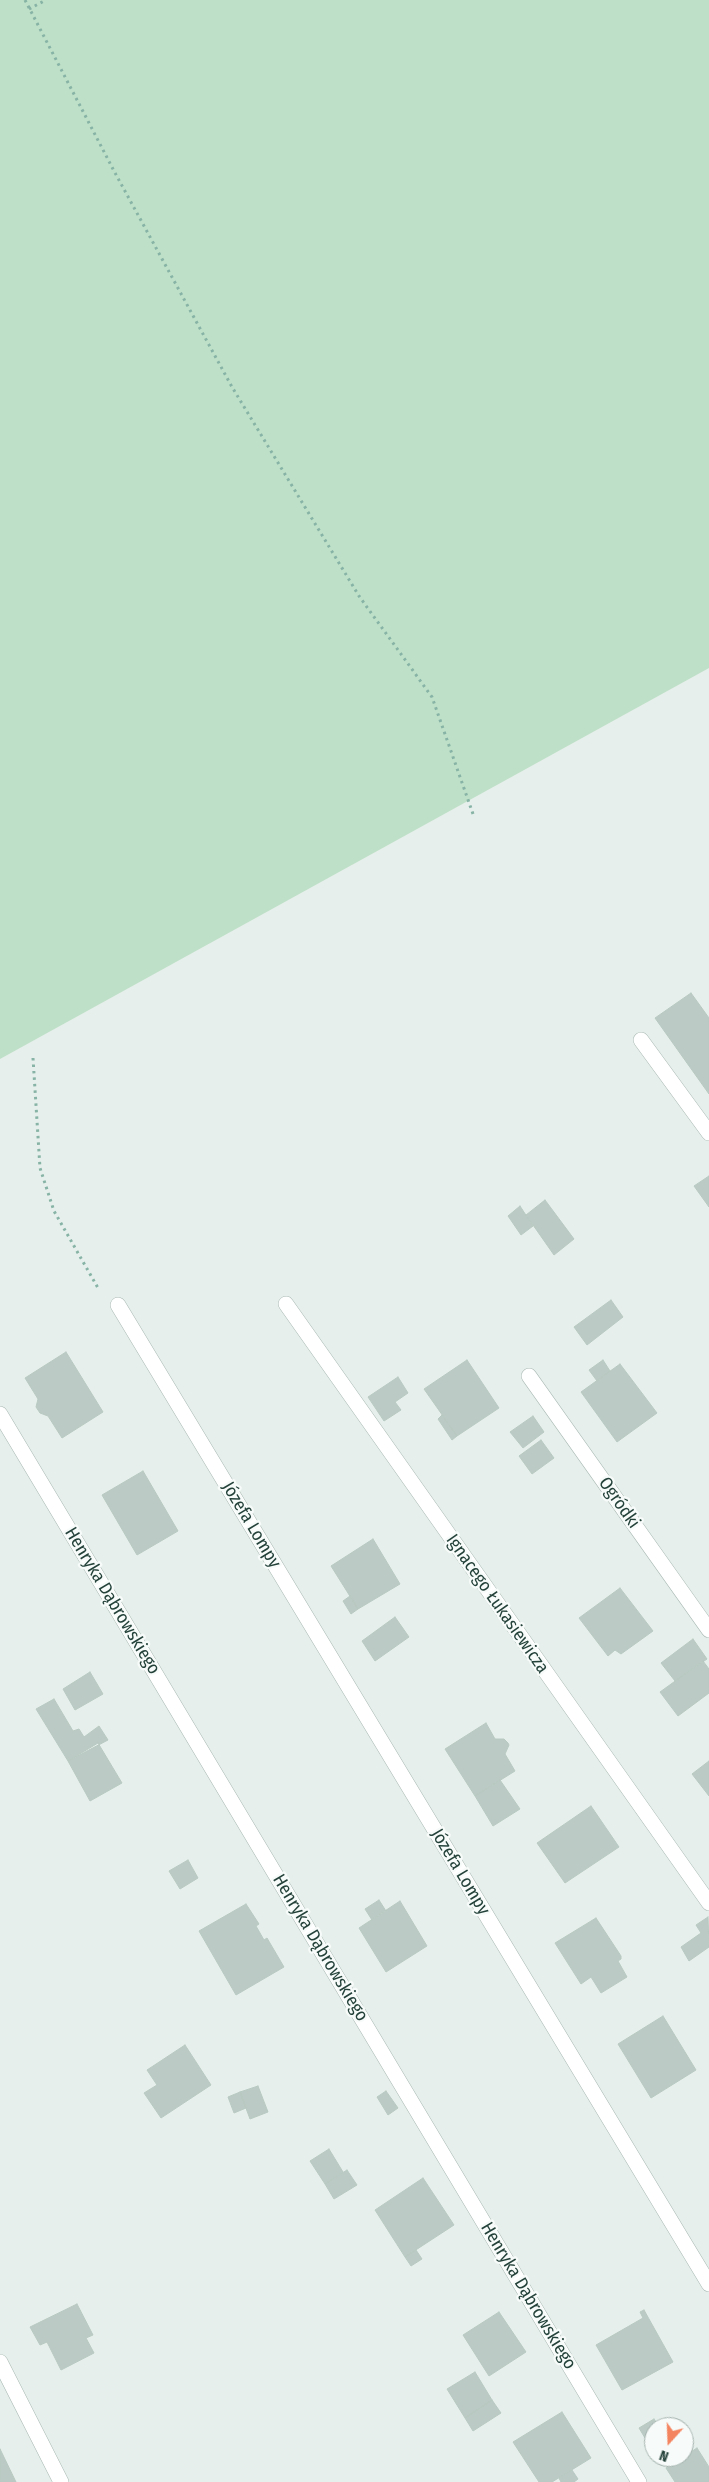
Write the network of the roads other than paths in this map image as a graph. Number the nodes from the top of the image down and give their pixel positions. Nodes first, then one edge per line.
1 (641, 1040) dead end
2 (709, 1133) edge
3 (286, 1304) dead end
4 (118, 1306) road end
5 (529, 1376) dead end
6 (0, 1414) edge
7 (709, 1630) edge
8 (709, 1903) edge
9 (709, 2284) edge
10 (0, 2362) edge
11 (61, 2482) edge
12 (639, 2482) edge

1 - 2 street
3 - 8 street, Ignacego Łukasiewicza
4 - 9 street, Józefa Lompy
5 - 7 street, Ogródki
6 - 12 street, Henryka Dąbrowskiego
10 - 11 street

